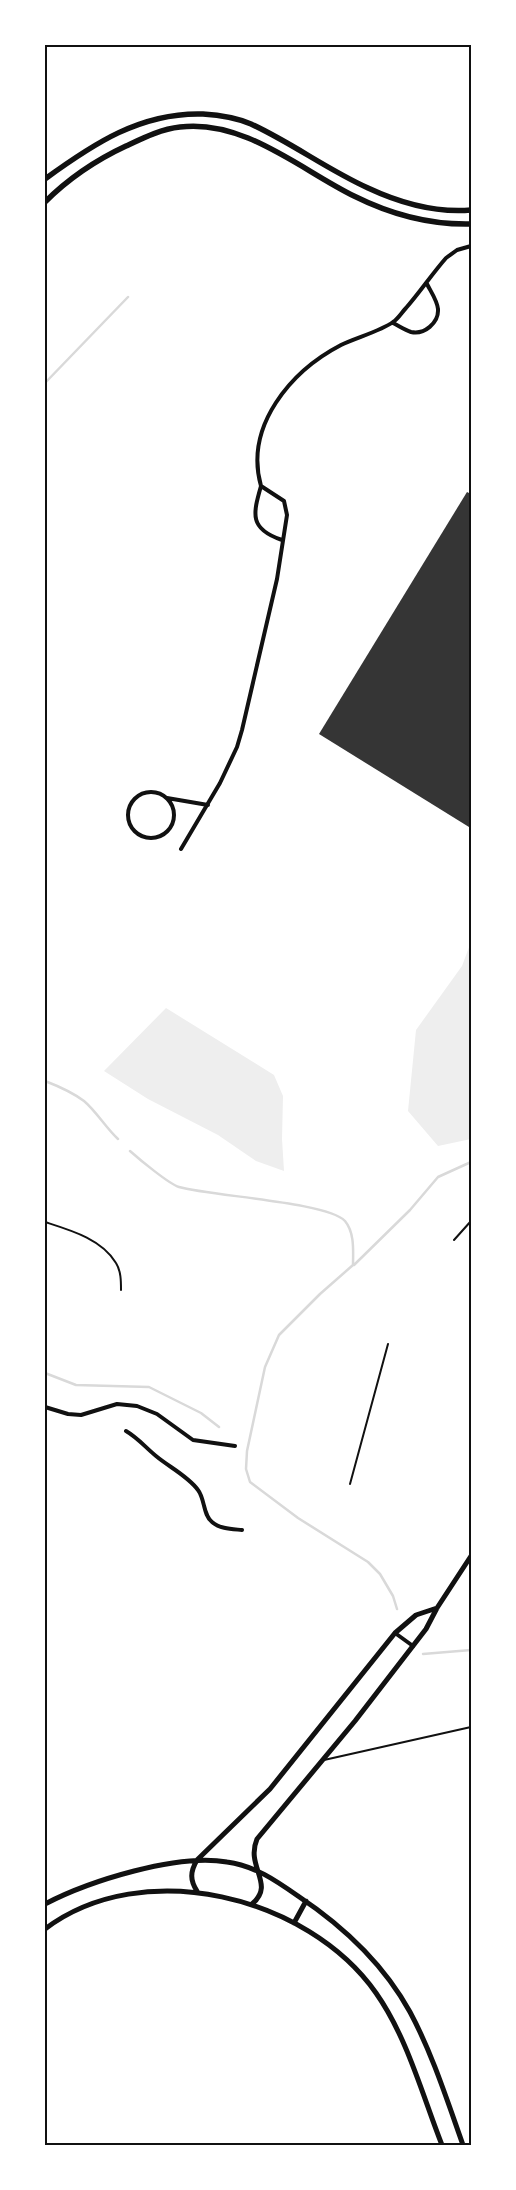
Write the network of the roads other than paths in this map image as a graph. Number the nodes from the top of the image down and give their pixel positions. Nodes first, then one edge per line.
1 (45, 179) edge
2 (45, 202) edge
3 (471, 210) edge
4 (471, 224) edge
5 (471, 246) edge
6 (427, 284) junction
7 (393, 323) junction
8 (261, 486) junction
9 (282, 540) junction
10 (167, 798) junction
11 (208, 805) junction
12 (180, 849) dead end
13 (471, 1221) edge
14 (45, 1222) edge
15 (454, 1240) dead end
16 (121, 1290) dead end
17 (388, 1344) dead end
18 (45, 1407) edge
19 (126, 1431) dead end
20 (235, 1446) dead end
21 (350, 1484) dead end
22 (242, 1530) dead end
23 (471, 1556) edge
24 (437, 1608) junction
25 (395, 1633) junction
26 (413, 1646) junction
27 (471, 1727) edge
28 (322, 1761) junction
29 (197, 1860) junction
30 (256, 1869) junction
31 (197, 1892) junction
32 (306, 1901) junction
33 (45, 1904) edge
34 (252, 1904) junction
35 (294, 1923) junction
36 (45, 1929) edge
37 (442, 2145) edge
38 (463, 2145) edge

1 - 3 main road
2 - 4 main road
5 - 6 street
6 - 7 street
6 - 7 street
7 - 8 street
8 - 9 street
8 - 9 street
9 - 11 street
10 - 10 street
10 - 11 street
11 - 12 street
13 - 15 lane
14 - 16 lane
17 - 21 lane
18 - 20 street
19 - 22 street
23 - 24 street
24 - 25 street
24 - 26 street
25 - 26 street
25 - 29 street
26 - 28 street
27 - 28 lane
28 - 30 street
29 - 30 street
29 - 31 street
29 - 33 street
30 - 32 street
30 - 34 street
31 - 34 street
31 - 36 street
32 - 35 street
32 - 38 street
34 - 35 street
35 - 37 street

